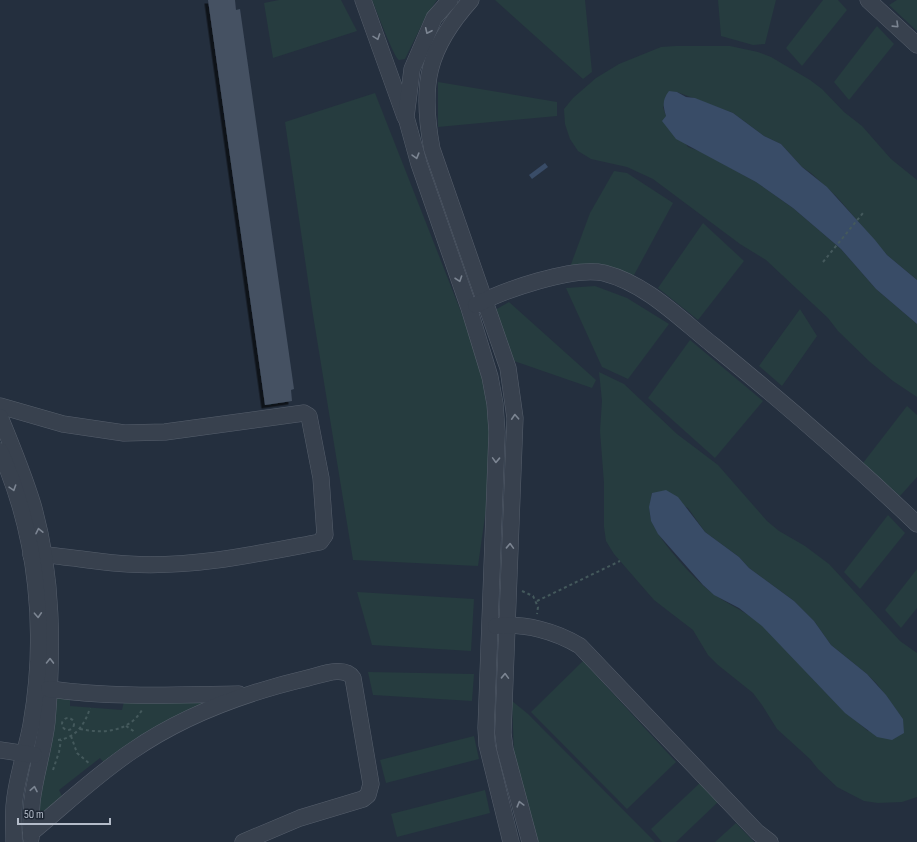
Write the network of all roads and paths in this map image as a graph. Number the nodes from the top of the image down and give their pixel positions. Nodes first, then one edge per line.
1 (363, 0) edge
2 (450, 0) edge
3 (471, 0) edge
4 (872, 1) edge
5 (917, 46) edge
6 (388, 67) junction
7 (429, 68) junction
8 (412, 69) junction
9 (406, 118) junction
10 (863, 213) dead end
11 (823, 262) dead end
12 (485, 300) junction
13 (469, 308) junction
14 (0, 406) edge
15 (0, 417) edge
16 (0, 451) edge
17 (917, 524) edge
18 (37, 554) junction
19 (620, 561) dead end
20 (523, 591) dead end
21 (536, 601) junction
22 (507, 625) junction
23 (489, 627) junction
24 (533, 628) junction
25 (49, 689) junction
26 (247, 694) junction
27 (150, 696) junction
28 (90, 708) dead end
29 (80, 728) junction
30 (72, 729) joint
31 (71, 736) junction
32 (55, 740) dead end
33 (0, 750) edge
34 (24, 755) junction
35 (41, 756) junction
36 (90, 765) dead end
37 (31, 837) edge
38 (14, 842) edge
39 (243, 842) edge
40 (511, 842) edge
41 (530, 842) edge
42 (770, 842) edge

1 -> 6 street
2 -> 8 street
3 - 7 street
4 -> 5 street
6 - 8 street
6 - 9 street
7 - 8 street
7 - 12 street
8 - 9 street
9 -> 13 street
10 - 11 path
12 - 13 street
12 - 17 street
22 -> 12 street
13 -> 23 street
14 - 18 street
18 -> 15 street
16 -> 18 street
25 -> 18 street
18 -> 34 street
19 - 21 path
20 - 21 path
21 - 24 path
22 - 23 street
22 - 24 street
41 -> 22 street
23 - 40 street
24 - 42 street
25 - 27 street
25 - 35 street
26 - 27 street
26 - 37 street
26 - 39 street
27 - 29 path
28 - 29 path
29 - 31 path
30 - 30 path
31 - 32 path
31 - 36 path
33 - 34 street
34 - 35 street
34 - 38 street
37 -> 35 street

